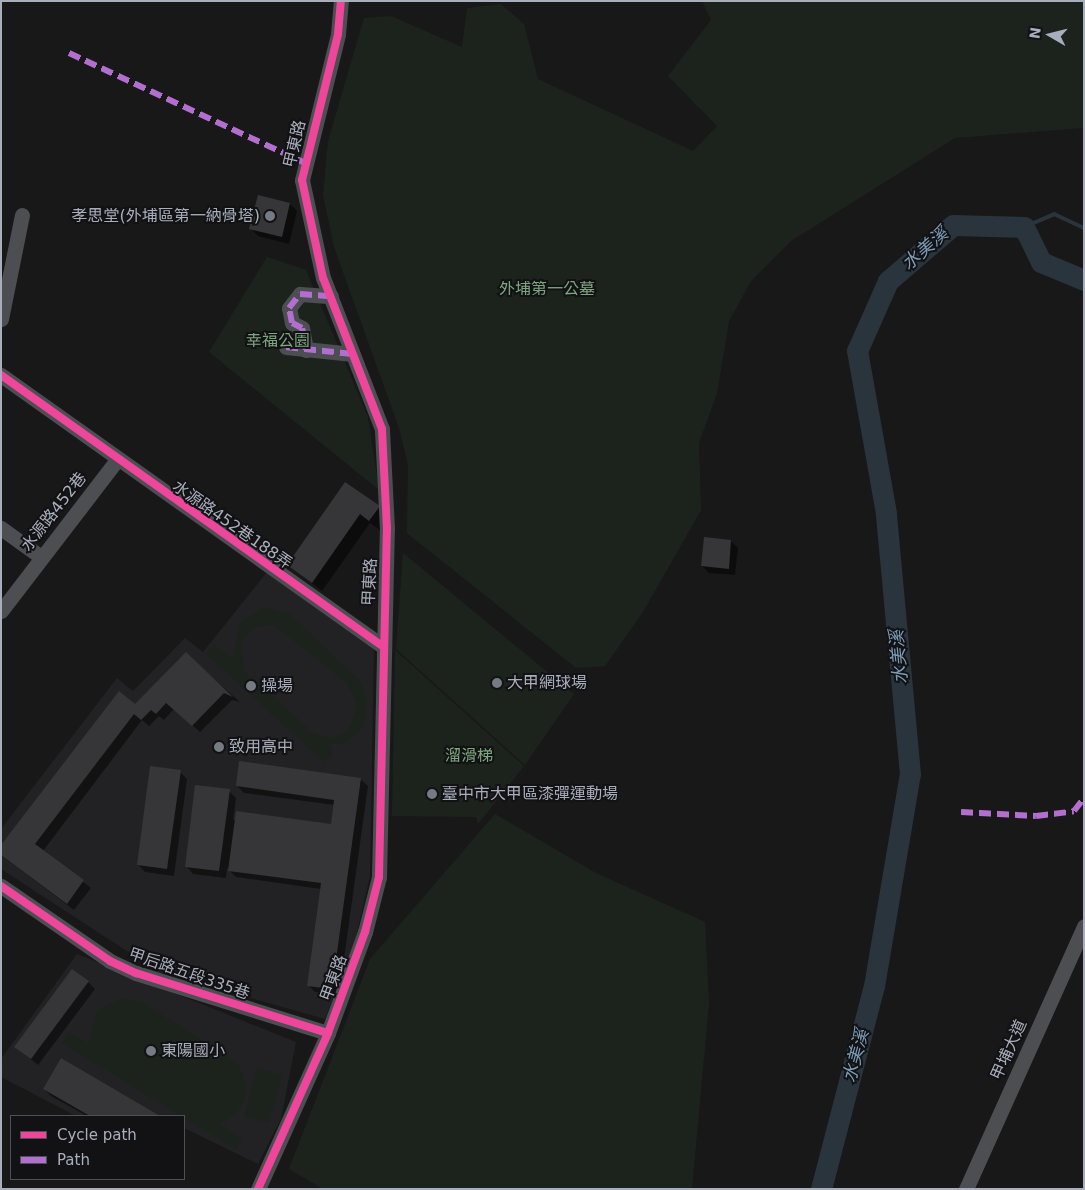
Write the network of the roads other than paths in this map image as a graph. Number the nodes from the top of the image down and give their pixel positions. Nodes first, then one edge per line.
1 (341, 1) edge
2 (22, 215) dead end
3 (331, 296) junction
4 (1, 319) edge
5 (286, 347) dead end
6 (306, 350) junction
7 (353, 354) junction
8 (1, 375) edge
9 (117, 460) junction
10 (1, 528) edge
11 (41, 557) junction
12 (1, 610) edge
13 (381, 645) junction
14 (1, 886) edge
15 (1084, 926) edge
16 (328, 1033) junction
17 (258, 1189) edge
18 (966, 1189) edge

1 - 3 street, 甲東路
2 - 4 street
3 - 6 street
3 - 7 street, 甲東路
5 - 6 street
6 - 7 street
7 - 13 street, 甲東路
8 - 9 street, 水源路452巷188弄
9 - 11 street, 水源路452巷
9 - 13 street, 水源路452巷188弄
10 - 11 street
11 - 12 street, 水源路452巷
13 - 16 street, 甲東路
14 - 16 street, 甲后路五段335巷
15 - 18 street, 甲埔大道
16 - 17 street, 甲東路

